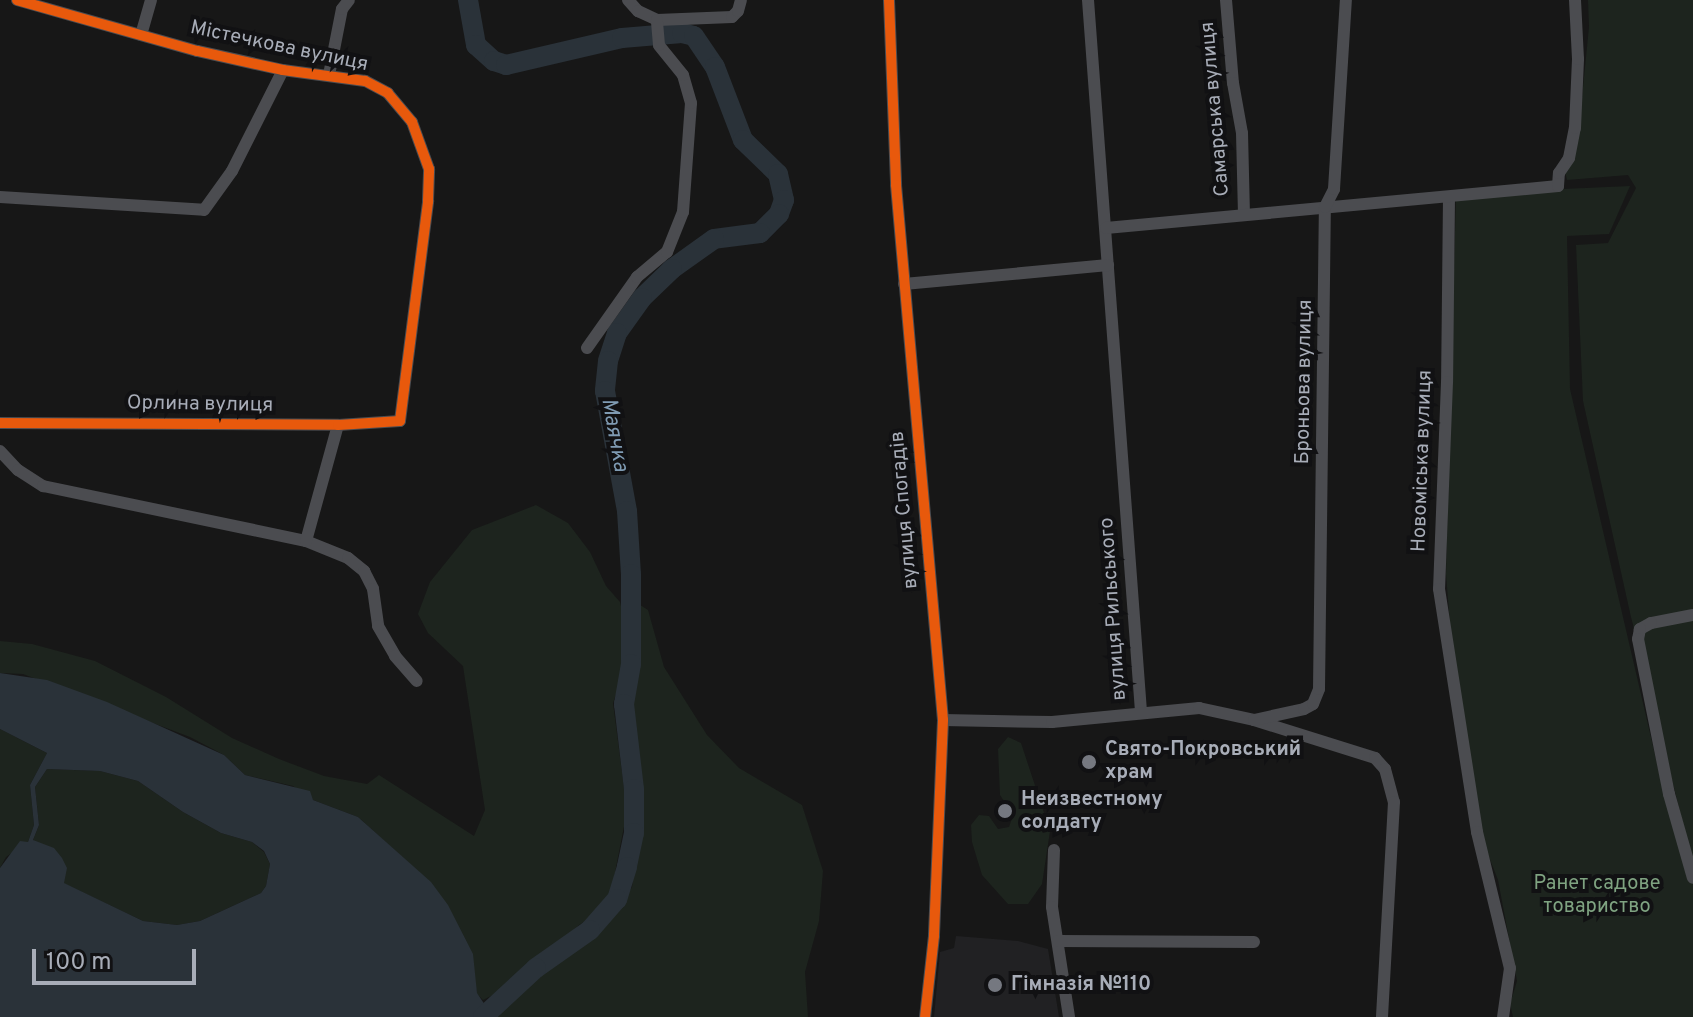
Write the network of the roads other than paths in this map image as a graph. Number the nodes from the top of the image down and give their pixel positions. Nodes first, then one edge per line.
1 (17, 0) edge
2 (151, 0) edge
3 (349, 0) edge
4 (628, 0) edge
5 (741, 0) edge
6 (889, 0) edge
7 (1088, 0) edge
8 (1226, 0) edge
9 (1346, 0) edge
10 (1575, 0) edge
11 (656, 24) junction
12 (141, 35) junction
13 (283, 70) junction
14 (329, 75) junction
15 (0, 197) edge
16 (1449, 197) junction
17 (1325, 207) junction
18 (1244, 214) junction
19 (1106, 228) junction
20 (1108, 265) junction
21 (904, 284) junction
22 (587, 348) dead end
23 (400, 421) joint
24 (0, 423) edge
25 (338, 425) junction
26 (0, 451) edge
27 (306, 541) junction
28 (1693, 615) edge
29 (417, 681) dead end
30 (1141, 711) junction
31 (943, 720) junction
32 (1254, 720) junction
33 (1054, 850) dead end
34 (1693, 878) edge
35 (1058, 941) junction
36 (1254, 942) dead end
37 (925, 1017) edge
38 (1069, 1017) edge
39 (1382, 1017) edge
40 (1503, 1017) edge

1 - 12 street, Містечкова вулиця
2 - 12 street
3 - 14 street, Містечкова вулиця
4 - 11 street
5 - 11 street
6 - 21 street, вулиця Спогадів
7 - 19 street, вулиця Рильського
8 - 18 street, Самарська вулиця
9 - 17 street, Броньова вулиця
10 - 16 street
11 - 22 street
12 - 13 street, Містечкова вулиця
13 - 14 street, Містечкова вулиця
13 - 15 street
14 - 23 street, Містечкова вулиця
16 - 17 street
16 - 40 street, Новоміська вулиця
17 - 18 street
17 - 32 street, Броньова вулиця
18 - 19 street
19 - 20 street, вулиця Рильського
20 - 21 street
20 - 30 street, вулиця Рильського
21 - 31 street, вулиця Спогадів
23 - 25 street, Орлина вулиця
24 - 25 street, Орлина вулиця
25 - 27 street
26 - 27 street
27 - 29 street
28 - 34 street
30 - 31 street
30 - 32 street, вулиця Рильського
31 - 37 street, вулиця Спогадів
32 - 39 street, вулиця Рильського
33 - 35 street
35 - 36 street
35 - 38 street

